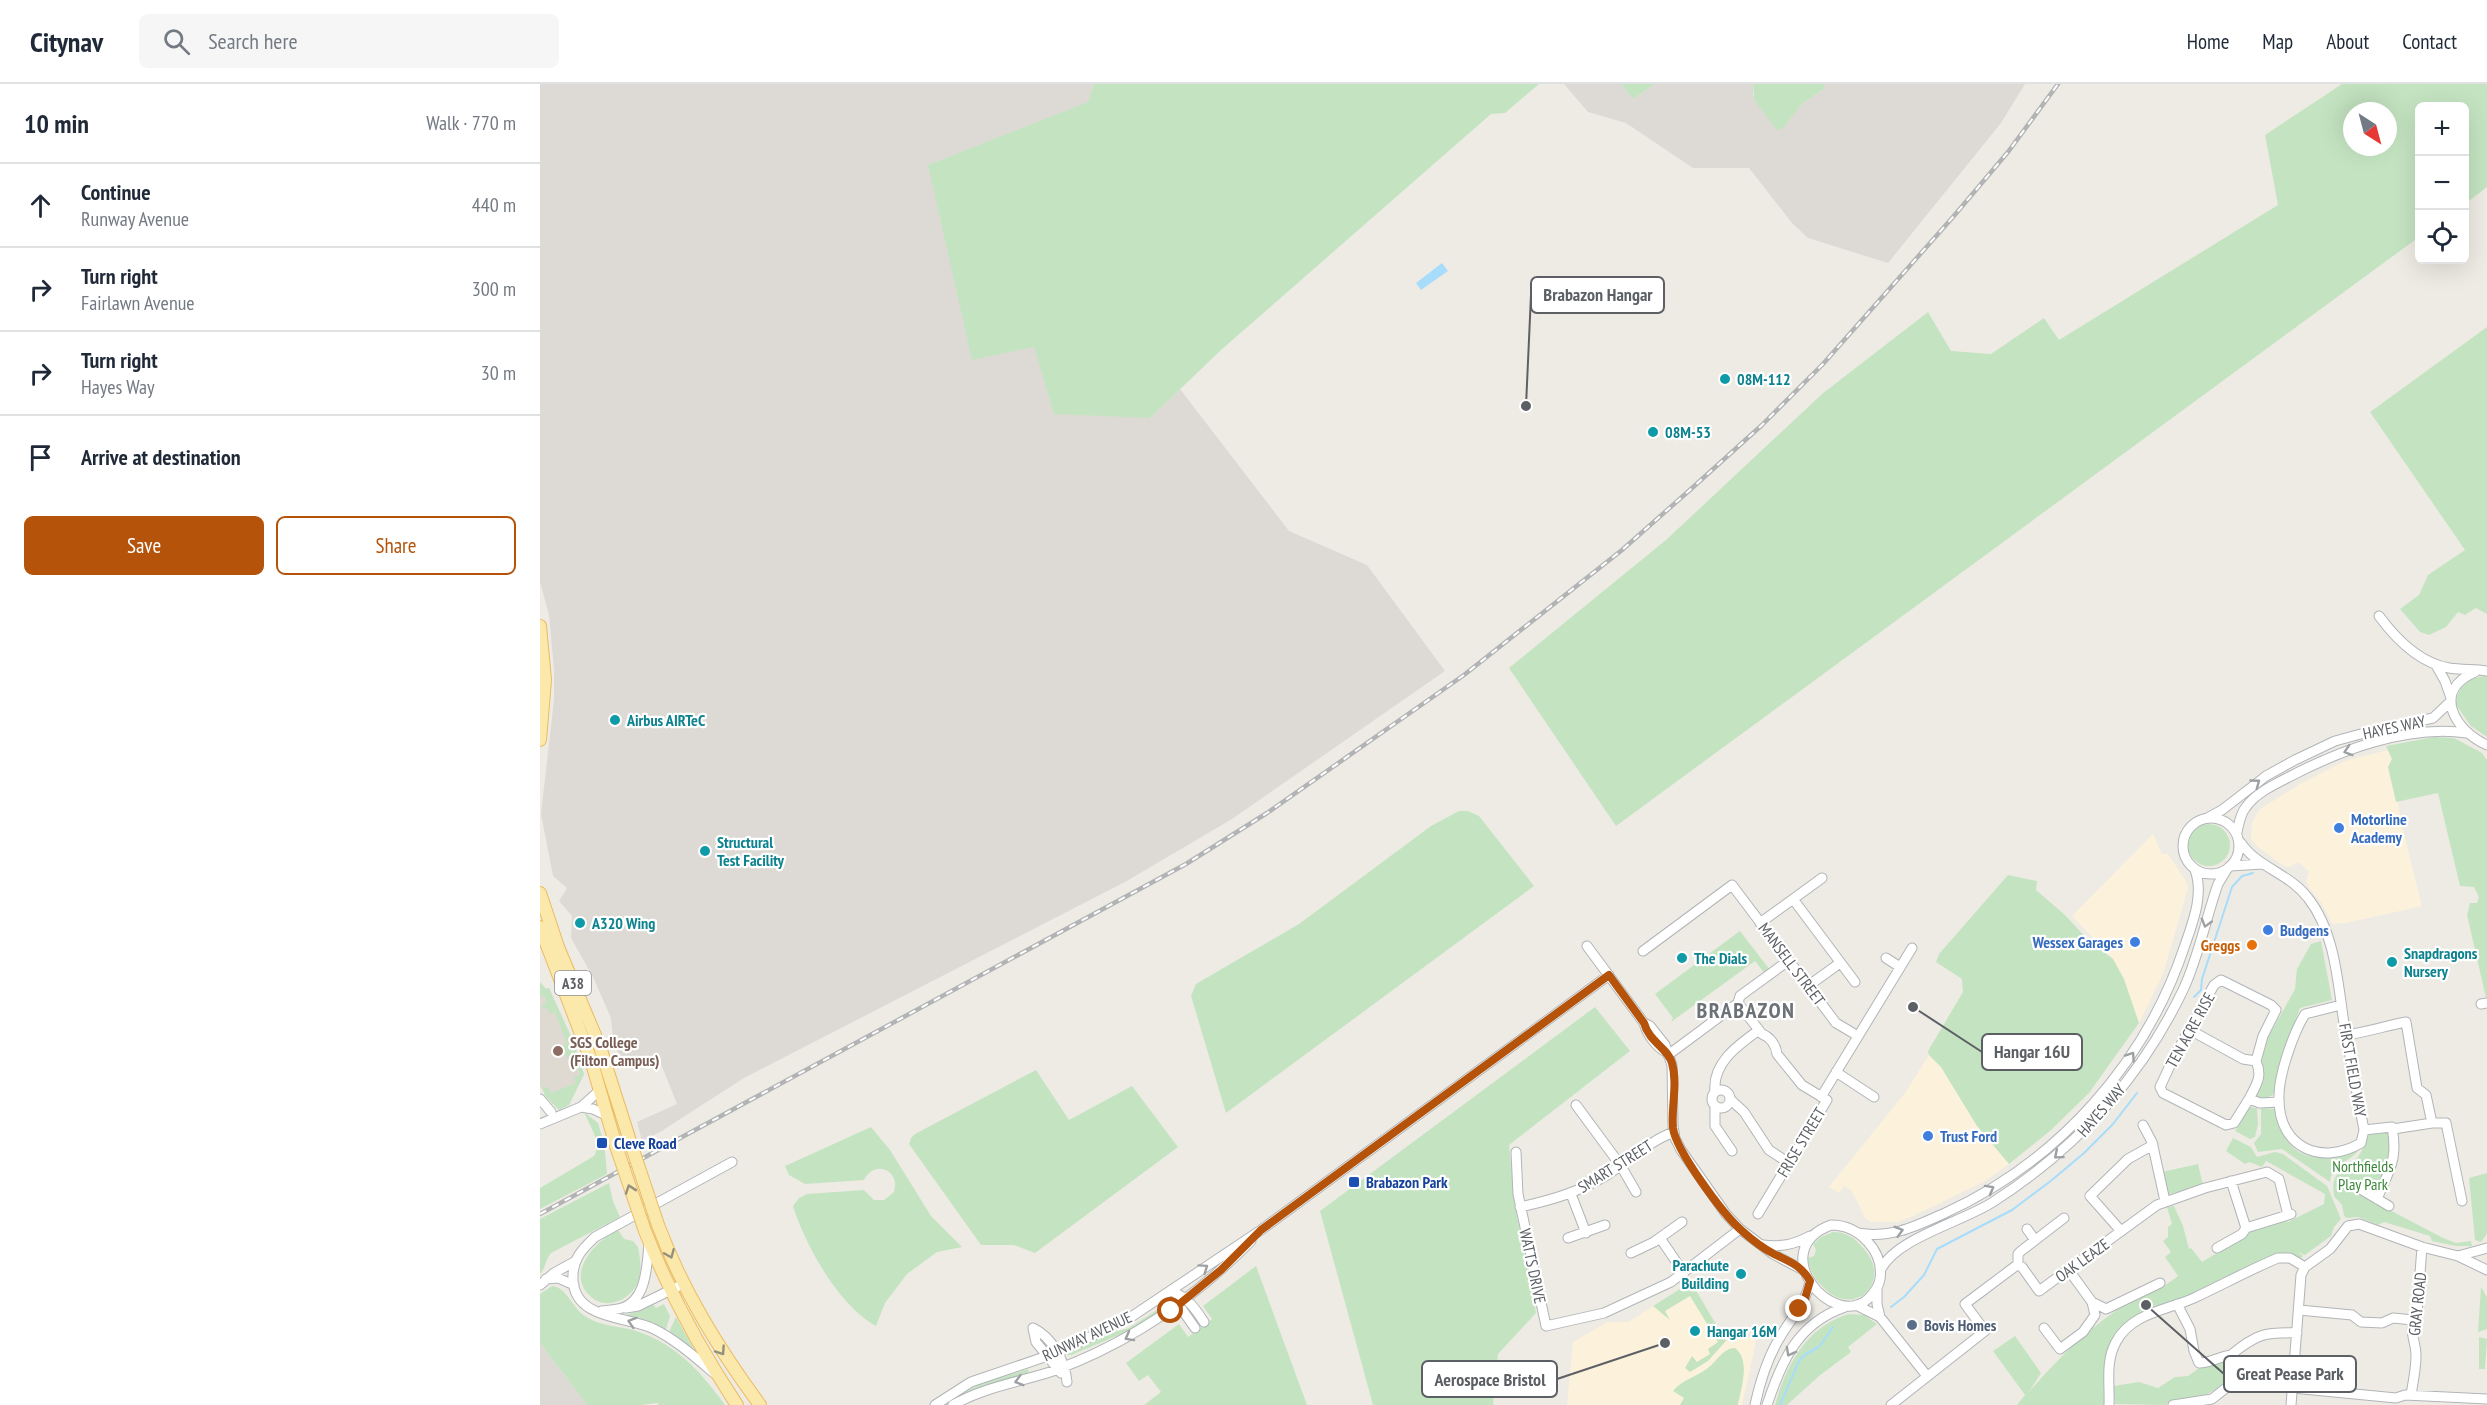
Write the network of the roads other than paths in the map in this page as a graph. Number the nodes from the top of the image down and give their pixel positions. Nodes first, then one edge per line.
1 (2379, 615) dead end
2 (540, 626) edge
3 (2436, 665) junction
4 (2484, 670) edge
5 (2451, 700) junction
6 (2467, 733) junction
7 (540, 740) edge
8 (2486, 746) edge
9 (2209, 817) junction
10 (2237, 832) junction
11 (2241, 843) junction
12 (2263, 864) junction
13 (2229, 867) junction
14 (2195, 870) junction
15 (1822, 878) dead end
16 (540, 892) edge
17 (1793, 899) junction
18 (542, 909) edge
19 (1760, 923) junction
20 (540, 927) edge
21 (544, 942) edge
22 (1587, 946) dead end
23 (1912, 948) dead end
24 (1643, 951) dead end
25 (1886, 958) dead end
26 (1788, 961) junction
27 (1840, 963) junction
28 (1900, 967) junction
29 (1609, 975) junction
30 (1855, 981) dead end
31 (1808, 986) junction
32 (1738, 1003) junction
33 (2341, 1005) junction
34 (1759, 1030) junction
35 (2190, 1030) junction
36 (2346, 1035) junction
37 (1858, 1036) junction
38 (1667, 1054) junction
39 (2256, 1061) junction
40 (1836, 1072) junction
41 (600, 1090) junction
42 (1715, 1092) junction
43 (1821, 1097) junction
44 (1874, 1097) dead end
45 (540, 1099) edge
46 (2249, 1099) junction
47 (1731, 1100) junction
48 (2278, 1102) junction
49 (1576, 1105) dead end
50 (1715, 1106) junction
51 (581, 1107) junction
52 (551, 1112) dead end
53 (608, 1116) junction
54 (2432, 1123) junction
55 (540, 1124) edge
56 (2143, 1125) dead end
57 (2393, 1128) junction
58 (2364, 1130) junction
59 (1674, 1132) junction
60 (2163, 1138) dead end
61 (2153, 1144) junction
62 (1732, 1151) dead end
63 (1516, 1152) dead end
64 (732, 1162) dead end
65 (1789, 1163) junction
66 (1621, 1166) junction
67 (2231, 1181) junction
68 (2362, 1190) dead end
69 (1636, 1192) dead end
70 (1571, 1194) junction
71 (2377, 1199) junction
72 (2462, 1201) dead end
73 (2165, 1202) junction
74 (2389, 1206) dead end
75 (1520, 1207) junction
76 (1758, 1214) dead end
77 (2064, 1218) dead end
78 (1682, 1222) dead end
79 (1605, 1225) dead end
80 (2246, 1228) junction
81 (1740, 1229) junction
82 (2027, 1229) dead end
83 (1261, 1230) junction
84 (2121, 1231) junction
85 (1586, 1233) junction
86 (1858, 1233) junction
87 (1814, 1234) junction
88 (647, 1236) junction
89 (1568, 1238) dead end
90 (1660, 1238) junction
91 (2035, 1240) junction
92 (1760, 1245) junction
93 (2422, 1247) junction
94 (2217, 1248) dead end
95 (2487, 1248) edge
96 (1631, 1253) dead end
97 (2458, 1256) junction
98 (574, 1262) junction
99 (2018, 1265) junction
100 (2304, 1267) junction
101 (1881, 1269) junction
102 (2068, 1269) junction
103 (1803, 1270) junction
104 (2487, 1270) edge
105 (1684, 1274) junction
106 (1810, 1281) junction
107 (543, 1282) edge
108 (683, 1283) junction
109 (2160, 1283) dead end
110 (574, 1285) junction
111 (671, 1289) junction
112 (1877, 1289) junction
113 (1171, 1291) junction
114 (1183, 1302) junction
115 (2091, 1302) junction
116 (2177, 1304) junction
117 (1853, 1305) junction
118 (624, 1308) junction
119 (2299, 1310) junction
120 (597, 1311) junction
121 (1880, 1317) junction
122 (2413, 1320) junction
123 (1204, 1322) dead end
124 (1195, 1328) dead end
125 (2044, 1328) dead end
126 (2297, 1333) junction
127 (1057, 1352) junction
128 (2231, 1354) junction
129 (1046, 1357) junction
130 (1060, 1368) junction
131 (718, 1376) junction
132 (1927, 1376) junction
133 (2293, 1388) junction
134 (2413, 1399) edge
135 (2487, 1399) edge
136 (737, 1405) edge
137 (760, 1405) edge
138 (935, 1405) edge
139 (953, 1405) edge
140 (1755, 1405) edge
141 (1767, 1405) edge
142 (1891, 1405) edge
143 (2109, 1405) edge
144 (2173, 1405) edge
145 (2291, 1405) edge

1 - 3 street
2 - 7 main road
3 - 4 street
3 - 5 street
4 - 5 street, HAYES WAY
5 - 6 street
9 -> 5 street, HAYES WAY
6 - 8 street
6 -> 10 street, HAYES WAY
9 - 10 street
9 - 14 street
10 - 11 street
11 - 12 street, FIRST FIELD WAY
11 - 13 street
12 - 13 street
12 - 33 street, FIRST FIELD WAY
13 - 14 street
13 -> 101 street, HAYES WAY
86 -> 14 street, HAYES WAY
15 - 17 street
16 - 18 main road, A38
17 - 19 street
17 - 27 street
18 -> 108 main road, A38, bridge
19 - 24 street, MANSELL STREET
19 - 26 street, MANSELL STREET
20 - 21 main road, A38
21 - 41 main road, A38
22 - 29 street
23 - 28 street, FRISE STREET
25 - 28 street
26 - 31 street, MANSELL STREET
26 - 32 street
27 - 30 street
27 - 31 street
28 - 37 street, FRISE STREET
29 - 38 street
29 - 83 street, RUNWAY AVENUE
31 - 37 street, MANSELL STREET
32 - 34 street
32 - 38 street
33 - 36 street, FIRST FIELD WAY
33 - 48 street, FIRST FIELD WAY
34 - 42 street
34 - 43 street
35 - 39 street
35 - 39 street, TEN ACRE RISE
35 - 46 street, TEN ACRE RISE
36 - 54 street
36 - 58 street, FIRST FIELD WAY
37 - 40 street, FRISE STREET
38 - 59 street
39 - 46 street
40 - 43 street, FRISE STREET
40 - 44 street
41 - 51 street
41 - 53 main road, A38
42 - 47 street
42 - 50 street
43 - 65 street, FRISE STREET
45 - 52 street
46 - 48 street
47 - 50 street
47 - 65 street
48 - 58 street, FIRST FIELD WAY
49 - 66 street
50 - 62 street
51 - 53 street
51 - 55 street
88 -> 53 main road, A38, bridge
54 - 57 street
54 - 72 street
56 - 61 street
57 - 58 street
57 - 71 street
59 - 66 street, SMART STREET
59 - 81 street
60 - 61 street
61 - 73 street
61 - 84 street
63 - 75 street, WATTS DRIVE
64 - 98 street
65 - 76 street, FRISE STREET
66 - 69 street
66 - 70 street, SMART STREET
67 - 73 street, OAK LEAZE
67 - 80 street
67 - 80 street, OAK LEAZE
68 - 71 street
70 - 75 street, SMART STREET
70 - 85 street
71 - 74 street
73 - 84 street, OAK LEAZE
75 - 105 street, WATTS DRIVE
77 - 91 street
78 - 90 street
79 - 85 street
80 - 94 street
81 - 92 street
81 - 105 street
82 - 91 street
113 -> 83 street, RUNWAY AVENUE
83 - 114 street, RUNWAY AVENUE
84 - 102 street, OAK LEAZE
85 - 89 street
86 - 87 street
86 - 101 street
87 - 92 street
87 - 103 street
88 - 111 main road, A38
88 - 118 street
90 - 96 street
90 - 105 street
91 - 99 street
92 - 103 street
93 - 97 street
93 - 100 street
93 - 122 street, GRAY ROAD
95 - 97 street
95 - 104 street
97 - 104 street
98 - 107 street
98 - 110 street
99 - 102 street, OAK LEAZE
99 - 132 street
100 - 116 street
100 - 119 street
101 - 112 street
102 - 115 street
103 - 106 street
106 - 117 street
106 - 140 street
107 - 110 street
108 - 111 street
108 -> 137 main road, A38
109 - 115 street
110 - 120 street
111 - 118 street
111 - 131 main road, A38
112 - 117 street
112 - 121 street
113 - 114 street
113 - 127 street, RUNWAY AVENUE
114 - 123 street
114 - 124 street
114 -> 130 street, RUNWAY AVENUE
115 - 125 street
116 - 128 street
116 - 143 street
117 - 121 street
117 -> 141 street
118 - 120 street
119 - 122 street
119 - 126 street
131 -> 120 street
121 - 132 street
122 - 134 street, GRAY ROAD
126 - 128 street
126 - 133 street
127 - 129 street, RUNWAY AVENUE
127 - 129 street
127 - 130 street
128 - 144 street
129 - 130 street
129 - 138 street, RUNWAY AVENUE
130 -> 139 street, RUNWAY AVENUE
131 - 136 main road, A38
132 - 142 street
133 - 134 street
133 - 145 street
134 - 135 street

